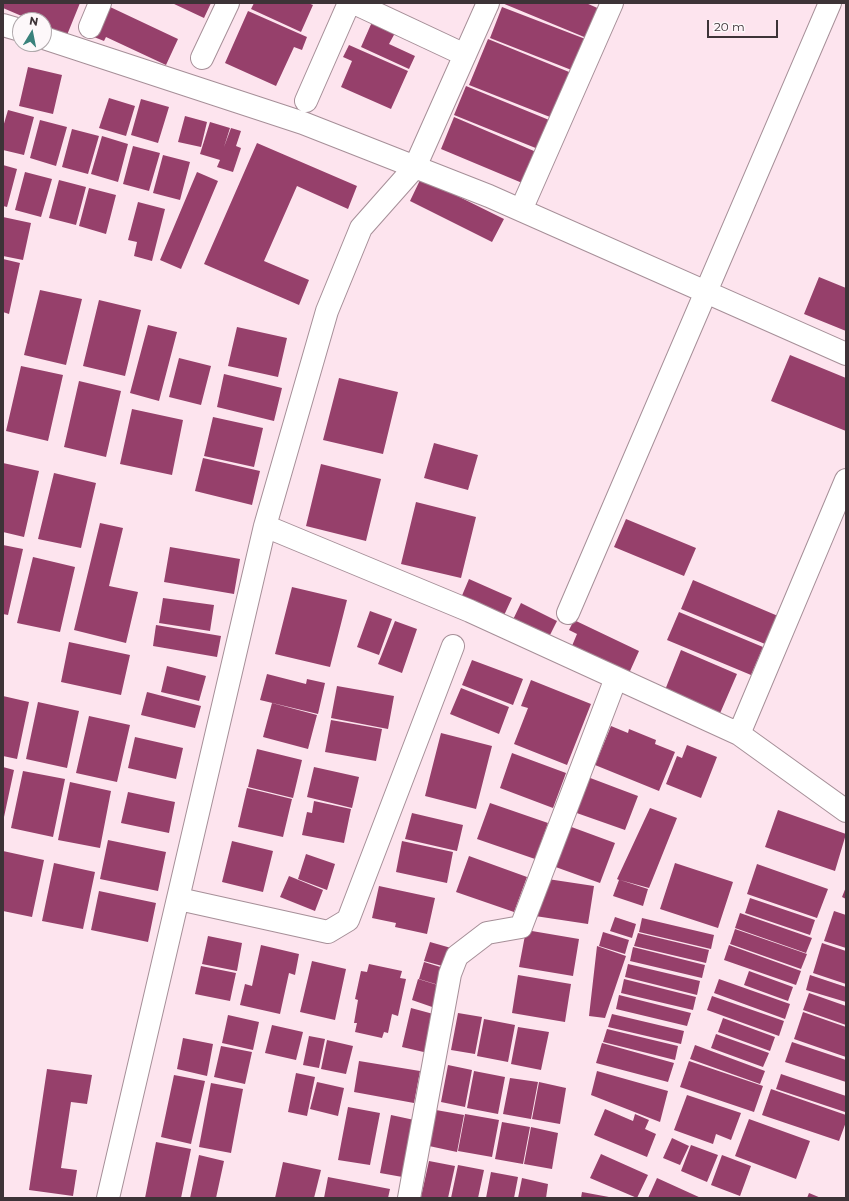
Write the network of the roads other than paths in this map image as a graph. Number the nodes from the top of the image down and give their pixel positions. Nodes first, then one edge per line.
1 (100, 3) edge
2 (228, 3) edge
3 (349, 3) edge
4 (354, 3) edge
5 (488, 3) edge
6 (612, 3) edge
7 (830, 3) edge
8 (90, 27) dead end
9 (52, 41) edge
10 (465, 54) junction
11 (202, 58) dead end
12 (306, 101) dead end
13 (415, 167) junction
14 (521, 210) junction
15 (707, 293) junction
16 (846, 354) edge
17 (846, 480) edge
18 (265, 526) junction
19 (568, 613) dead end
20 (453, 646) dead end
21 (616, 678) junction
22 (739, 734) junction
23 (846, 811) edge
24 (179, 899) junction
25 (108, 1198) edge
26 (409, 1198) edge

1 - 8 street
2 - 11 street
3 - 12 street
4 - 10 street
5 - 10 street
6 - 14 street
7 - 15 street
9 - 13 street
10 - 13 street
13 - 14 street
13 - 18 street
14 - 15 street
15 - 16 street
15 - 19 street
17 - 22 street
18 - 21 street
18 - 24 street
20 - 24 street
21 - 22 street
21 - 26 street
22 - 23 street
24 - 25 street

